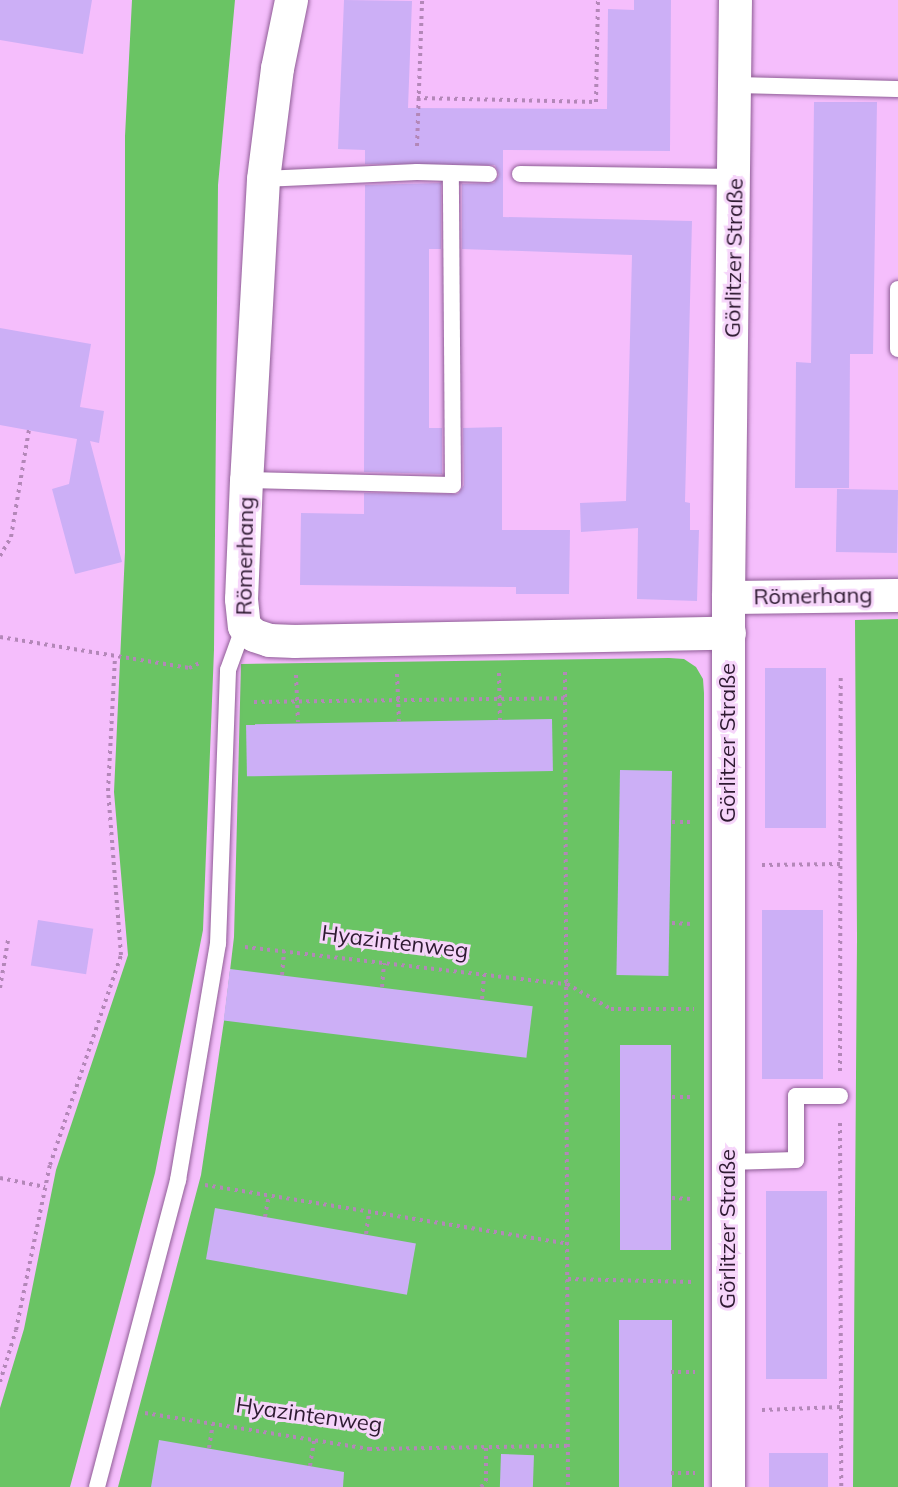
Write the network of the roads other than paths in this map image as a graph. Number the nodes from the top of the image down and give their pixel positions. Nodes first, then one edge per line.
1 (291, 0) edge
2 (735, 0) edge
3 (735, 85) junction
4 (898, 89) edge
5 (451, 174) junction
6 (489, 174) dead end
7 (520, 174) dead end
8 (736, 177) junction
9 (263, 179) junction
10 (898, 289) edge
11 (898, 349) edge
12 (246, 480) junction
13 (898, 595) edge
14 (728, 597) junction
15 (244, 626) junction
16 (729, 633) junction
17 (840, 1096) dead end
18 (729, 1162) junction
19 (97, 1487) edge
20 (728, 1487) edge

1 - 9 street, Römerhang
2 - 3 street, Görlitzer Straße
3 - 4 lane
3 - 8 street, Görlitzer Straße
5 - 6 lane
5 - 9 lane
5 - 12 lane
7 - 8 lane
8 - 14 street, Görlitzer Straße
9 - 12 street, Römerhang
10 - 11 lane
12 - 15 street, Römerhang
13 - 14 street, Römerhang
14 - 16 street, Görlitzer Straße
15 - 16 street, Römerhang
15 - 19 lane
16 - 18 street, Görlitzer Straße
17 - 18 lane
18 - 20 street, Görlitzer Straße

